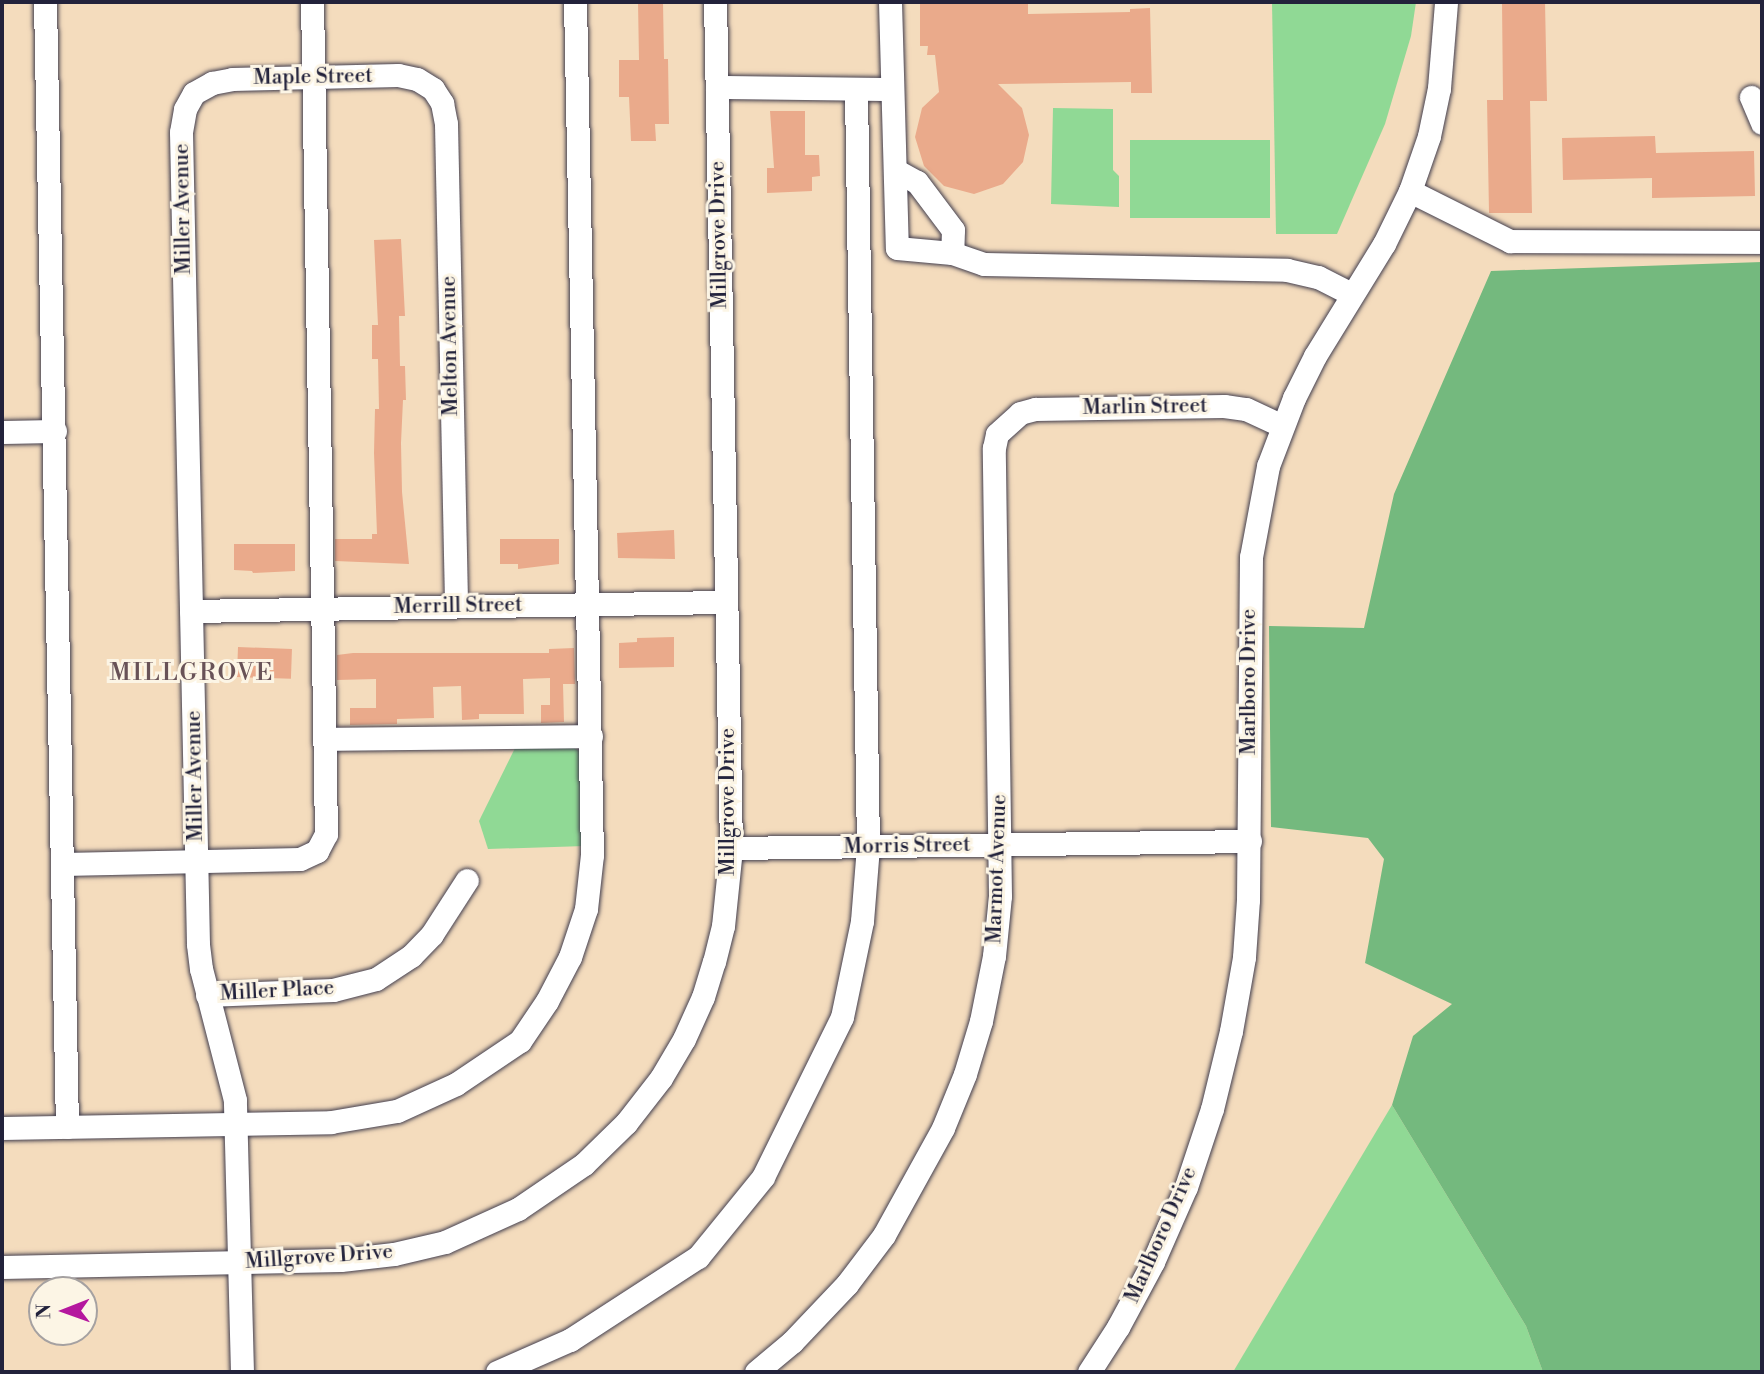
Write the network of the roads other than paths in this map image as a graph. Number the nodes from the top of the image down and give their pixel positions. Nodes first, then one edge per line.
1 (45, 2) edge
2 (312, 2) edge
3 (575, 2) edge
4 (715, 2) edge
5 (890, 2) edge
6 (1446, 2) edge
7 (314, 77) junction
8 (717, 87) junction
9 (433, 89) joint
10 (856, 89) junction
11 (892, 89) junction
12 (194, 93) joint
13 (1751, 97) dead end
14 (1762, 123) edge
15 (895, 170) junction
16 (1410, 191) junction
17 (1762, 242) edge
18 (952, 253) junction
19 (1352, 295) junction
20 (1006, 422) joint
21 (1282, 426) junction
22 (55, 431) junction
23 (2, 432) edge
24 (725, 602) junction
25 (587, 604) junction
26 (456, 606) junction
27 (322, 609) junction
28 (191, 611) junction
29 (591, 736) junction
30 (326, 739) junction
31 (1250, 841) junction
32 (1000, 845) junction
33 (731, 848) junction
34 (869, 848) junction
35 (197, 862) junction
36 (63, 864) junction
37 (467, 880) dead end
38 (207, 995) junction
39 (237, 1126) junction
40 (67, 1127) junction
41 (2, 1128) edge
42 (239, 1263) junction
43 (2, 1267) edge
44 (242, 1372) edge
45 (497, 1372) edge
46 (756, 1372) edge
47 (1089, 1372) edge

1 - 22 street
2 - 7 street
3 - 25 street
4 - 8 street, Millgrove Drive
5 - 11 street
6 - 16 street, Marlboro Drive
7 - 9 street, Maple Street
7 - 12 street, Maple Street
7 - 27 street
8 - 10 street
8 - 24 street, Millgrove Drive
9 - 26 street, Melton Avenue
10 - 11 street
10 - 34 street
11 - 15 street
12 - 28 street, Miller Avenue
13 - 14 street
15 - 18 street
15 - 18 street
16 - 17 street
16 - 19 street, Marlboro Drive
18 - 19 street
19 - 21 street, Marlboro Drive
20 - 21 street, Marlin Street
20 - 32 street, Marmot Avenue
21 - 31 street, Marlboro Drive
22 - 23 street
22 - 36 street
24 - 25 street, Merrill Street
24 - 33 street, Millgrove Drive
25 - 26 street, Merrill Street
25 - 29 street
26 - 27 street, Merrill Street
27 - 28 street, Merrill Street
27 - 30 street
28 - 35 street, Miller Avenue
29 - 30 street
29 - 39 street
30 - 35 street
31 - 32 street, Morris Street
31 - 47 street, Marlboro Drive
32 - 34 street, Morris Street
32 - 46 street, Marmot Avenue
33 - 34 street, Morris Street
33 - 42 street, Millgrove Drive
34 - 45 street
35 - 36 street
35 - 38 street, Miller Avenue
36 - 40 street
37 - 38 street, Miller Place
38 - 39 street, Miller Avenue
39 - 40 street
39 - 42 street, Miller Avenue
40 - 41 street
42 - 43 street, Millgrove Drive
42 - 44 street, Miller Avenue

